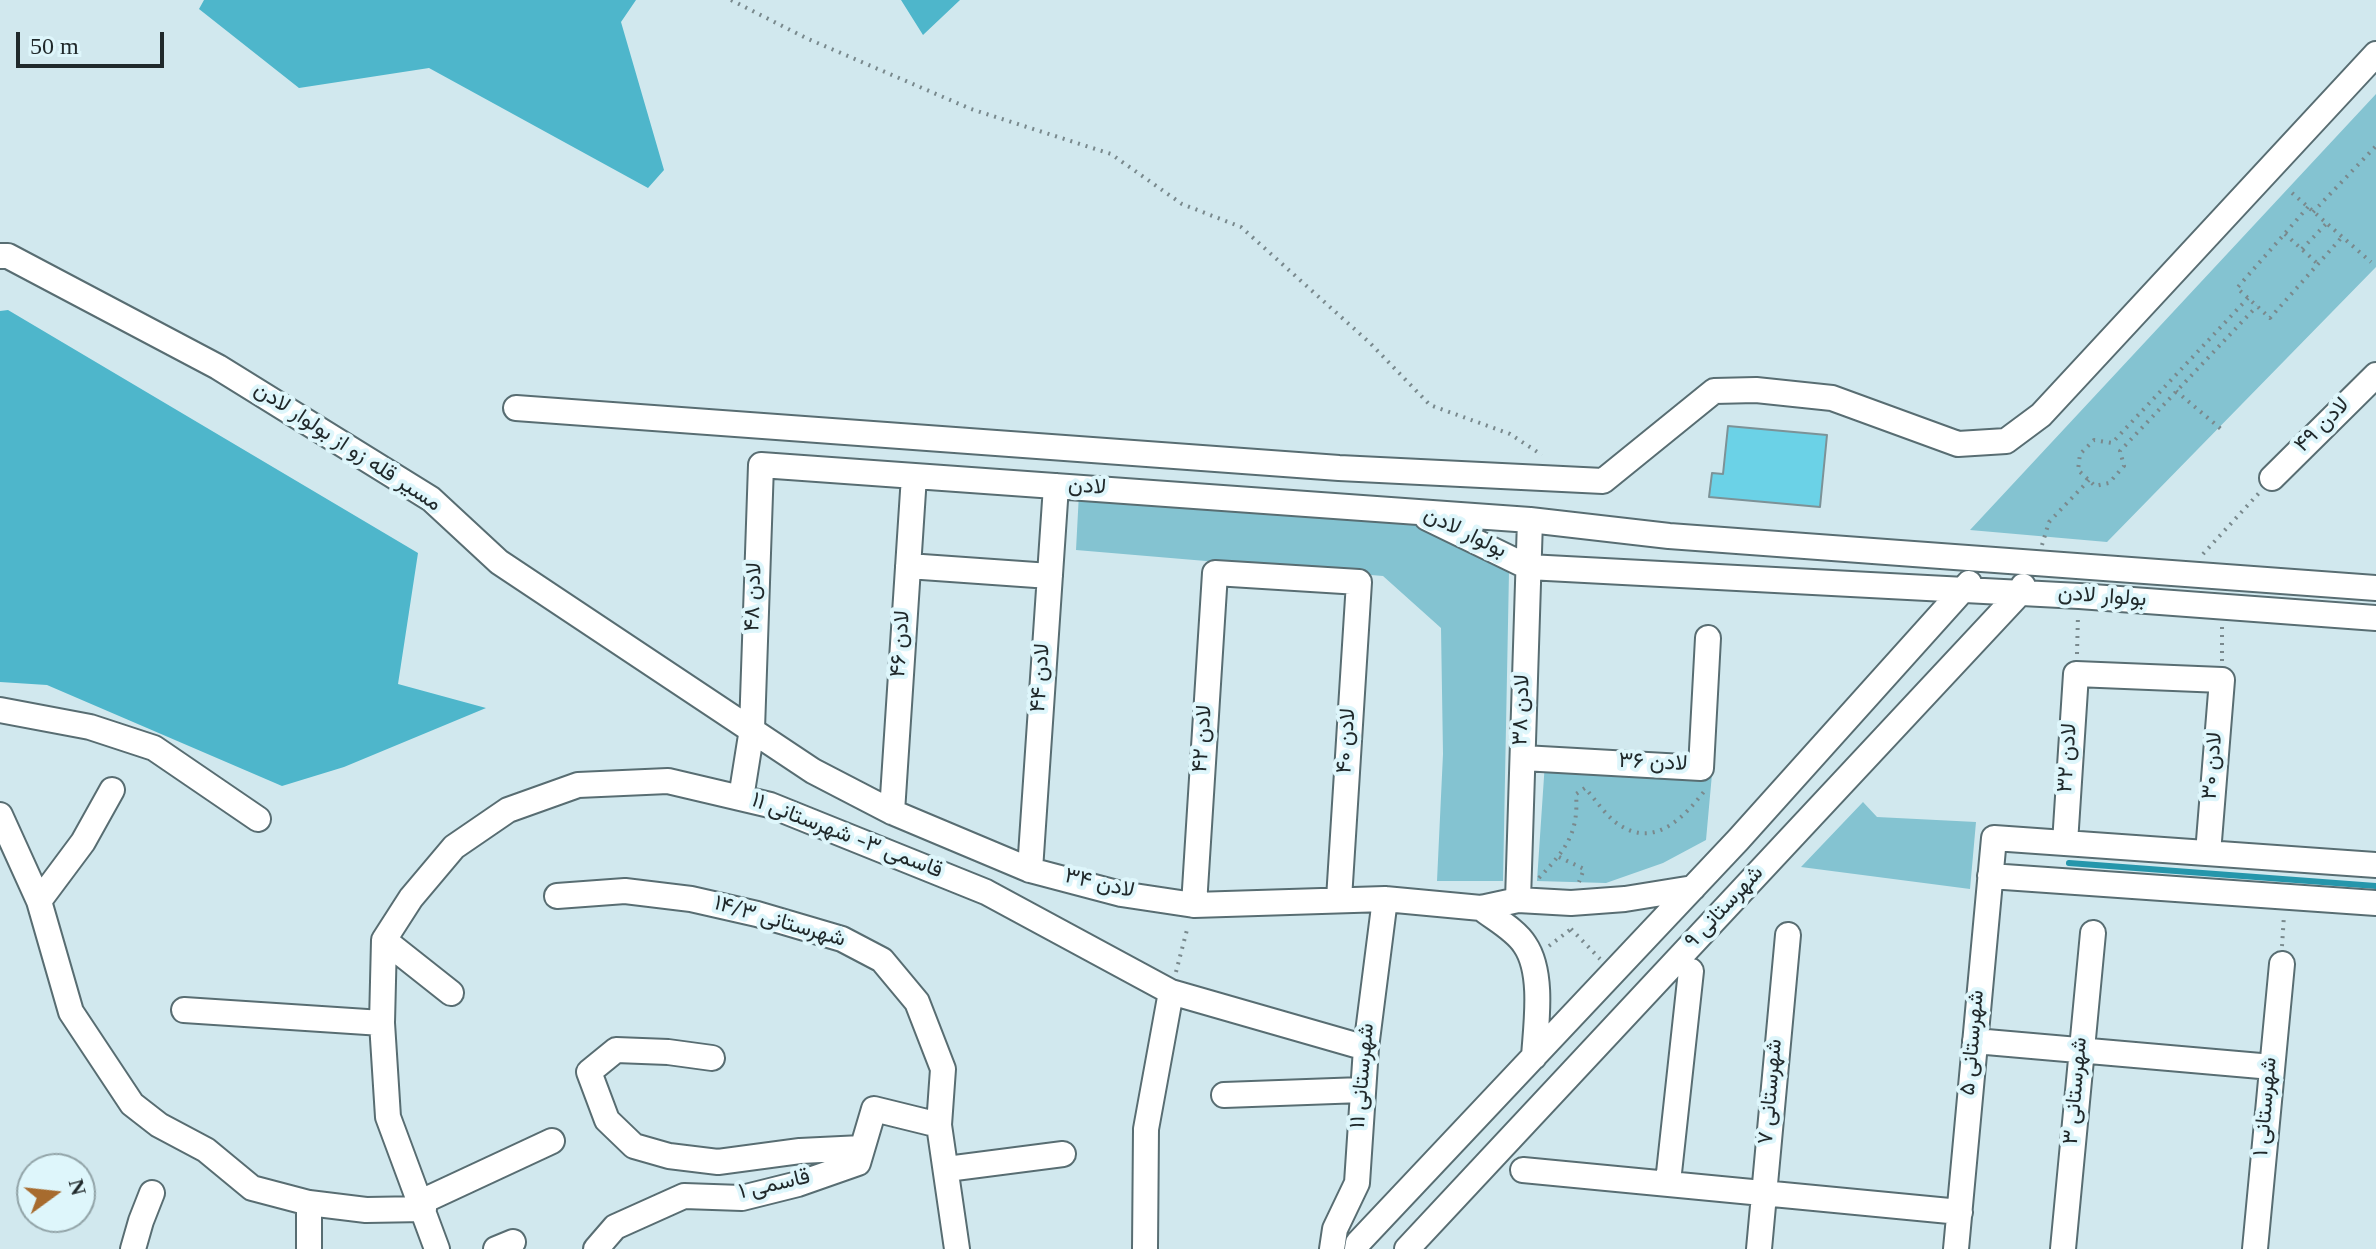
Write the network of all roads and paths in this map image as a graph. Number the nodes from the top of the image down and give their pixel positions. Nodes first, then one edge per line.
1 (731, 0) edge
2 (2376, 54) edge
3 (2376, 146) edge
4 (2292, 193) dead end
5 (2308, 207) junction
6 (2313, 212) junction
7 (2327, 223) junction
8 (2285, 234) junction
9 (2342, 237) junction
10 (2302, 249) junction
11 (0, 256) edge
12 (2371, 262) dead end
13 (2318, 264) junction
14 (2248, 298) junction
15 (2257, 306) junction
16 (2376, 375) edge
17 (2176, 391) junction
18 (516, 408) dead end
19 (2221, 429) dead end
20 (1545, 457) dead end
21 (761, 465) joint
22 (914, 476) junction
23 (2272, 478) joint
24 (2089, 480) junction
25 (1056, 486) junction
26 (1414, 512) junction
27 (1530, 520) junction
28 (1987, 560) junction
29 (2036, 563) junction
30 (908, 566) junction
31 (1528, 567) junction
32 (1215, 573) joint
33 (2186, 574) junction
34 (1050, 576) junction
35 (2376, 588) edge
36 (1963, 591) junction
37 (2018, 595) junction
38 (2079, 596) junction
39 (2222, 608) junction
40 (2376, 618) edge
41 (1708, 638) dead end
42 (2076, 674) junction
43 (2222, 680) junction
44 (0, 710) edge
45 (752, 729) junction
46 (1523, 758) junction
47 (1701, 768) junction
48 (112, 790) dead end
49 (741, 798) junction
50 (892, 812) junction
51 (0, 815) edge
52 (258, 819) dead end
53 (2065, 843) junction
54 (2208, 853) junction
55 (2376, 865) edge
56 (1030, 870) junction
57 (1990, 876) junction
58 (1693, 888) junction
59 (557, 896) dead end
60 (2284, 897) junction
61 (1339, 899) junction
62 (1385, 899) junction
63 (1518, 900) junction
64 (39, 901) junction
65 (2376, 903) edge
66 (1194, 905) junction
67 (1481, 908) junction
68 (2093, 933) dead end
69 (1788, 935) dead end
70 (384, 940) junction
71 (2282, 964) joint
72 (1691, 971) dead end
73 (1171, 992) junction
74 (451, 993) dead end
75 (184, 1010) dead end
76 (382, 1023) junction
77 (1975, 1041) junction
78 (1366, 1048) junction
79 (2082, 1052) junction
80 (1534, 1057) junction
81 (712, 1058) dead end
82 (2272, 1067) junction
83 (1362, 1090) junction
84 (1224, 1095) dead end
85 (939, 1125) junction
86 (552, 1141) dead end
87 (862, 1148) junction
88 (1063, 1154) dead end
89 (947, 1169) junction
90 (1523, 1170) dead end
91 (1668, 1182) junction
92 (1764, 1192) junction
93 (152, 1193) dead end
94 (309, 1203) junction
95 (423, 1206) junction
96 (1960, 1212) junction
97 (133, 1249) edge
98 (309, 1249) edge
99 (437, 1249) edge
100 (596, 1249) edge
101 (957, 1249) edge
102 (1145, 1249) edge
103 (1332, 1249) edge
104 (1357, 1249) edge
105 (1407, 1249) edge
106 (1759, 1249) edge
107 (1956, 1249) edge
108 (2063, 1249) edge
109 (2255, 1249) edge

1 - 20 path
2 - 18 street
3 - 6 path
4 - 5 path
5 - 6 path
5 - 8 path
6 - 7 path
7 - 9 path
7 - 10 path
8 - 10 path
8 - 14 path
9 - 12 path
9 - 13 path
10 - 13 path
11 - 45 street, مسیر قله زو از بولوار لادن
13 - 15 path
14 - 15 path
14 - 24 path
15 - 17 path
16 - 23 street, لادن ۴۹
17 - 19 path
17 - 24 path
21 - 22 street, لادن
21 - 45 street, لادن ۴۸
22 - 25 street, لادن
22 - 30 street, لادن ۴۶
23 - 33 path
24 - 29 path
25 - 26 street, لادن
25 - 34 street, لادن ۴۴
26 - 27 street, بولوار لادن
26 - 31 street, بولوار لادن
27 - 28 street, بولوار لادن
27 - 31 street, لادن ۳۸
28 - 29 street, بولوار لادن
28 - 36 street
29 - 33 street, بولوار لادن
29 - 37 street, شهرستانی ۹
30 - 34 street
30 - 50 street, لادن ۴۶
31 - 36 street, بولوار لادن
31 - 46 street, لادن ۳۸
32 - 61 street, لادن ۴۰
32 - 66 street, لادن ۴۲
33 - 35 street, بولوار لادن
34 - 56 street, لادن ۴۴
36 - 37 street, بولوار لادن
36 - 58 street
37 - 38 street, بولوار لادن
37 - 105 street, شهرستانی ۹
38 - 39 street, بولوار لادن
38 - 42 path
39 - 40 street, بولوار لادن
39 - 43 path
41 - 47 street, لادن ۳۶
42 - 43 street
42 - 53 street, لادن ۳۲
43 - 54 street, لادن ۳۰
44 - 52 street
45 - 49 street, لادن ۴۸
45 - 50 street, لادن ۳۴
46 - 47 street, لادن ۳۶
46 - 63 street, لادن ۳۸
47 - 63 path
48 - 64 street
49 - 70 street, قاسمی ۳- شهرستانی ۱۱
49 - 73 street, قاسمی ۳- شهرستانی ۱۱
50 - 56 street, لادن ۳۴
51 - 64 street
53 - 54 street
53 - 57 street, شهرستانی ۵
54 - 55 street
56 - 66 street, لادن ۳۴
57 - 60 street
57 - 77 street, شهرستانی ۵
58 - 63 street, لادن ۳۴
58 - 80 street
59 - 85 street, شهرستانی ۱۴/۳
60 - 65 street
60 - 71 path
61 - 62 street, لادن ۳۴
61 - 66 street, لادن ۳۴
62 - 67 street, لادن ۳۴
62 - 78 street, شهرستانی ۱۱
63 - 67 street, لادن ۳۴
64 - 94 street
66 - 73 path
67 - 80 street
68 - 79 street, شهرستانی ۳
69 - 92 street, شهرستانی ۷
70 - 74 street
70 - 76 street
71 - 82 street, شهرستانی ۱
72 - 91 street
73 - 78 street, قاسمی ۳- شهرستانی ۱۱
73 - 102 street
75 - 76 street
76 - 95 street
77 - 79 street
77 - 96 street, شهرستانی ۵
78 - 83 street, شهرستانی ۱۱
79 - 82 street
79 - 108 street, شهرستانی ۳
80 - 104 street
81 - 87 street
82 - 109 street, شهرستانی ۱
83 - 84 street
83 - 103 street, شهرستانی ۱۱
85 - 87 street
85 - 89 street, شهرستانی ۱۴/۳
86 - 95 street
87 - 100 street, قاسمی ۱
88 - 89 street
89 - 101 street, شهرستانی ۱۴/۳
90 - 91 street
91 - 92 street
92 - 96 street
92 - 106 street, شهرستانی ۷
93 - 97 street
94 - 95 street
94 - 98 street
95 - 99 street
96 - 107 street, شهرستانی ۵

